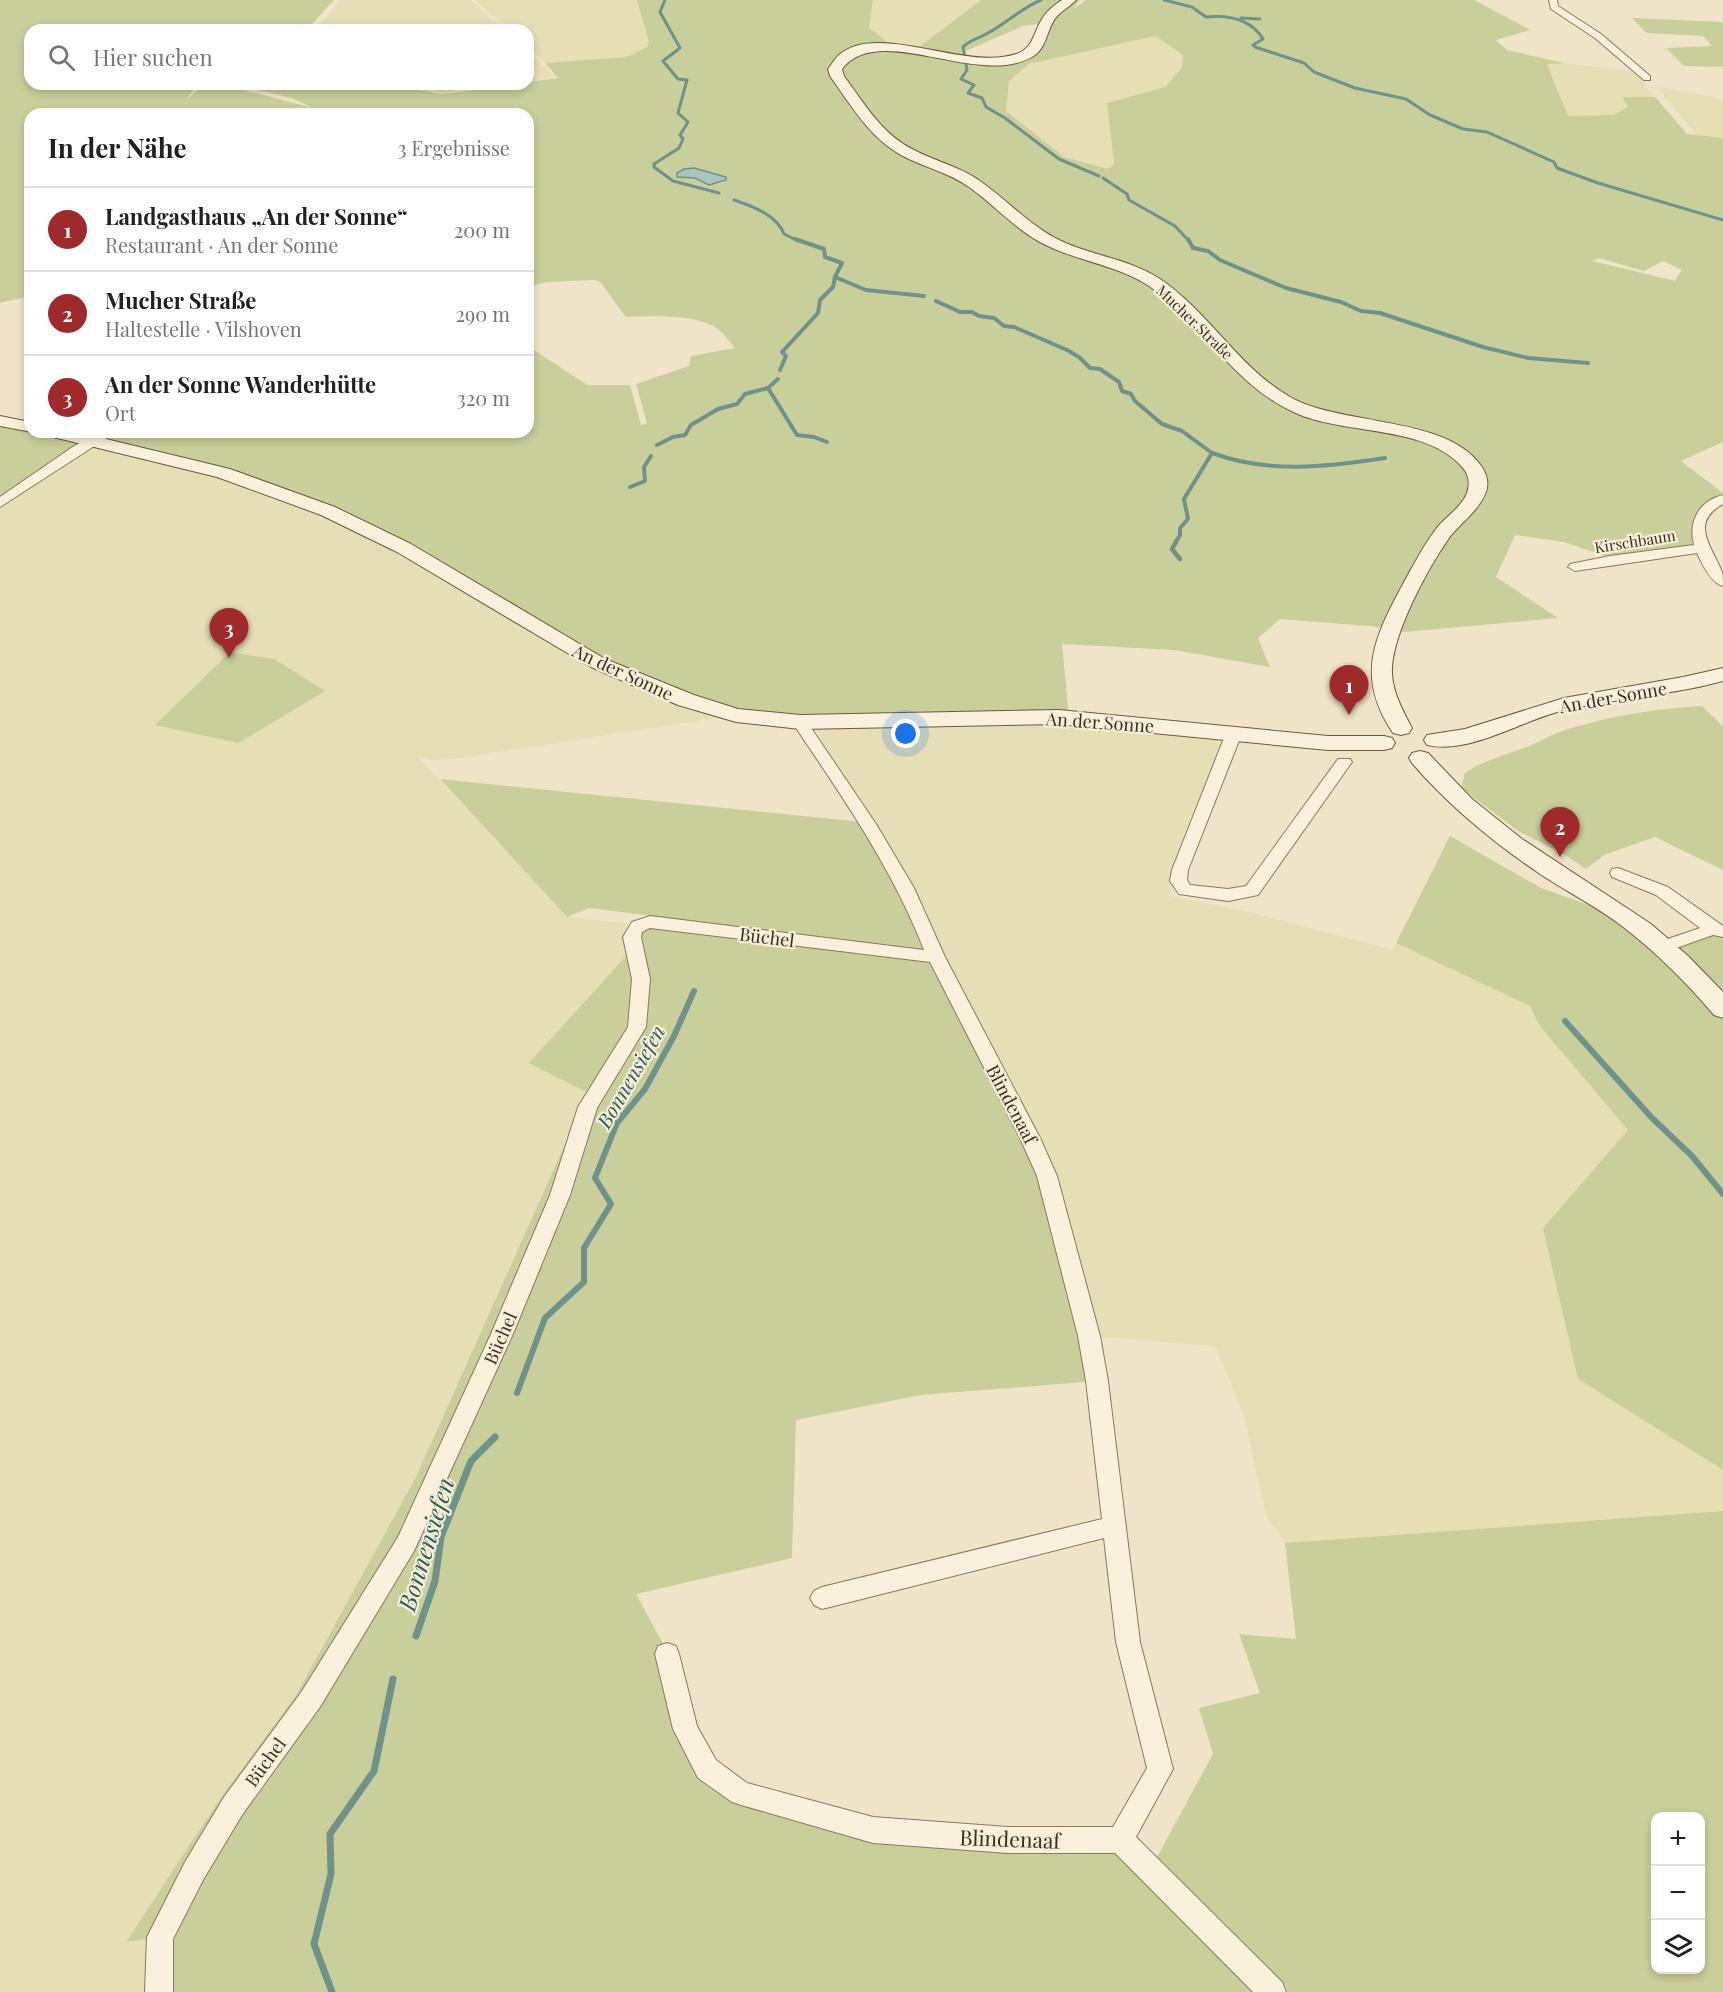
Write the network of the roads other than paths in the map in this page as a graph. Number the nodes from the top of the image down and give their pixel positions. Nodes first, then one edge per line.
1 (1070, 0) edge
2 (1553, 0) edge
3 (1647, 78) dead end
4 (0, 421) edge
5 (24, 426) edge
6 (100, 438) edge
7 (109, 438) edge
8 (1723, 499) edge
9 (0, 503) edge
10 (1701, 548) junction
11 (1575, 567) dead end
12 (1723, 582) edge
13 (1723, 674) edge
14 (800, 722) junction
15 (1234, 733) junction
16 (1392, 735) junction
17 (1435, 740) junction
18 (1420, 758) junction
19 (1344, 762) dead end
20 (1618, 873) dead end
21 (1718, 931) edge
22 (1662, 947) junction
23 (936, 957) junction
24 (1723, 1009) edge
25 (1113, 1526) junction
26 (822, 1598) dead end
27 (667, 1654) dead end
28 (1120, 1840) junction
29 (159, 1992) edge
30 (1272, 1992) edge

1 - 16 main road, Mucher Straße
2 - 3 street
4 - 5 main road
6 - 9 street
7 - 14 main road, An der Sonne
8 - 10 street, Kirschbaum
10 - 11 street, Kirschbaum
10 - 12 street, Kirschbaum
13 - 17 main road, An der Sonne
14 - 15 main road, An der Sonne
14 - 23 street, Blindenaaf
15 - 16 main road, An der Sonne
15 - 19 street
16 - 17 main road
16 - 18 main road
17 - 18 main road
18 - 22 main road
20 - 21 street
21 - 22 street
22 - 24 main road
23 - 25 street, Blindenaaf
23 - 29 street, Büchel
25 - 26 street
25 - 28 street, Blindenaaf
27 - 28 street, Blindenaaf
28 - 30 street

